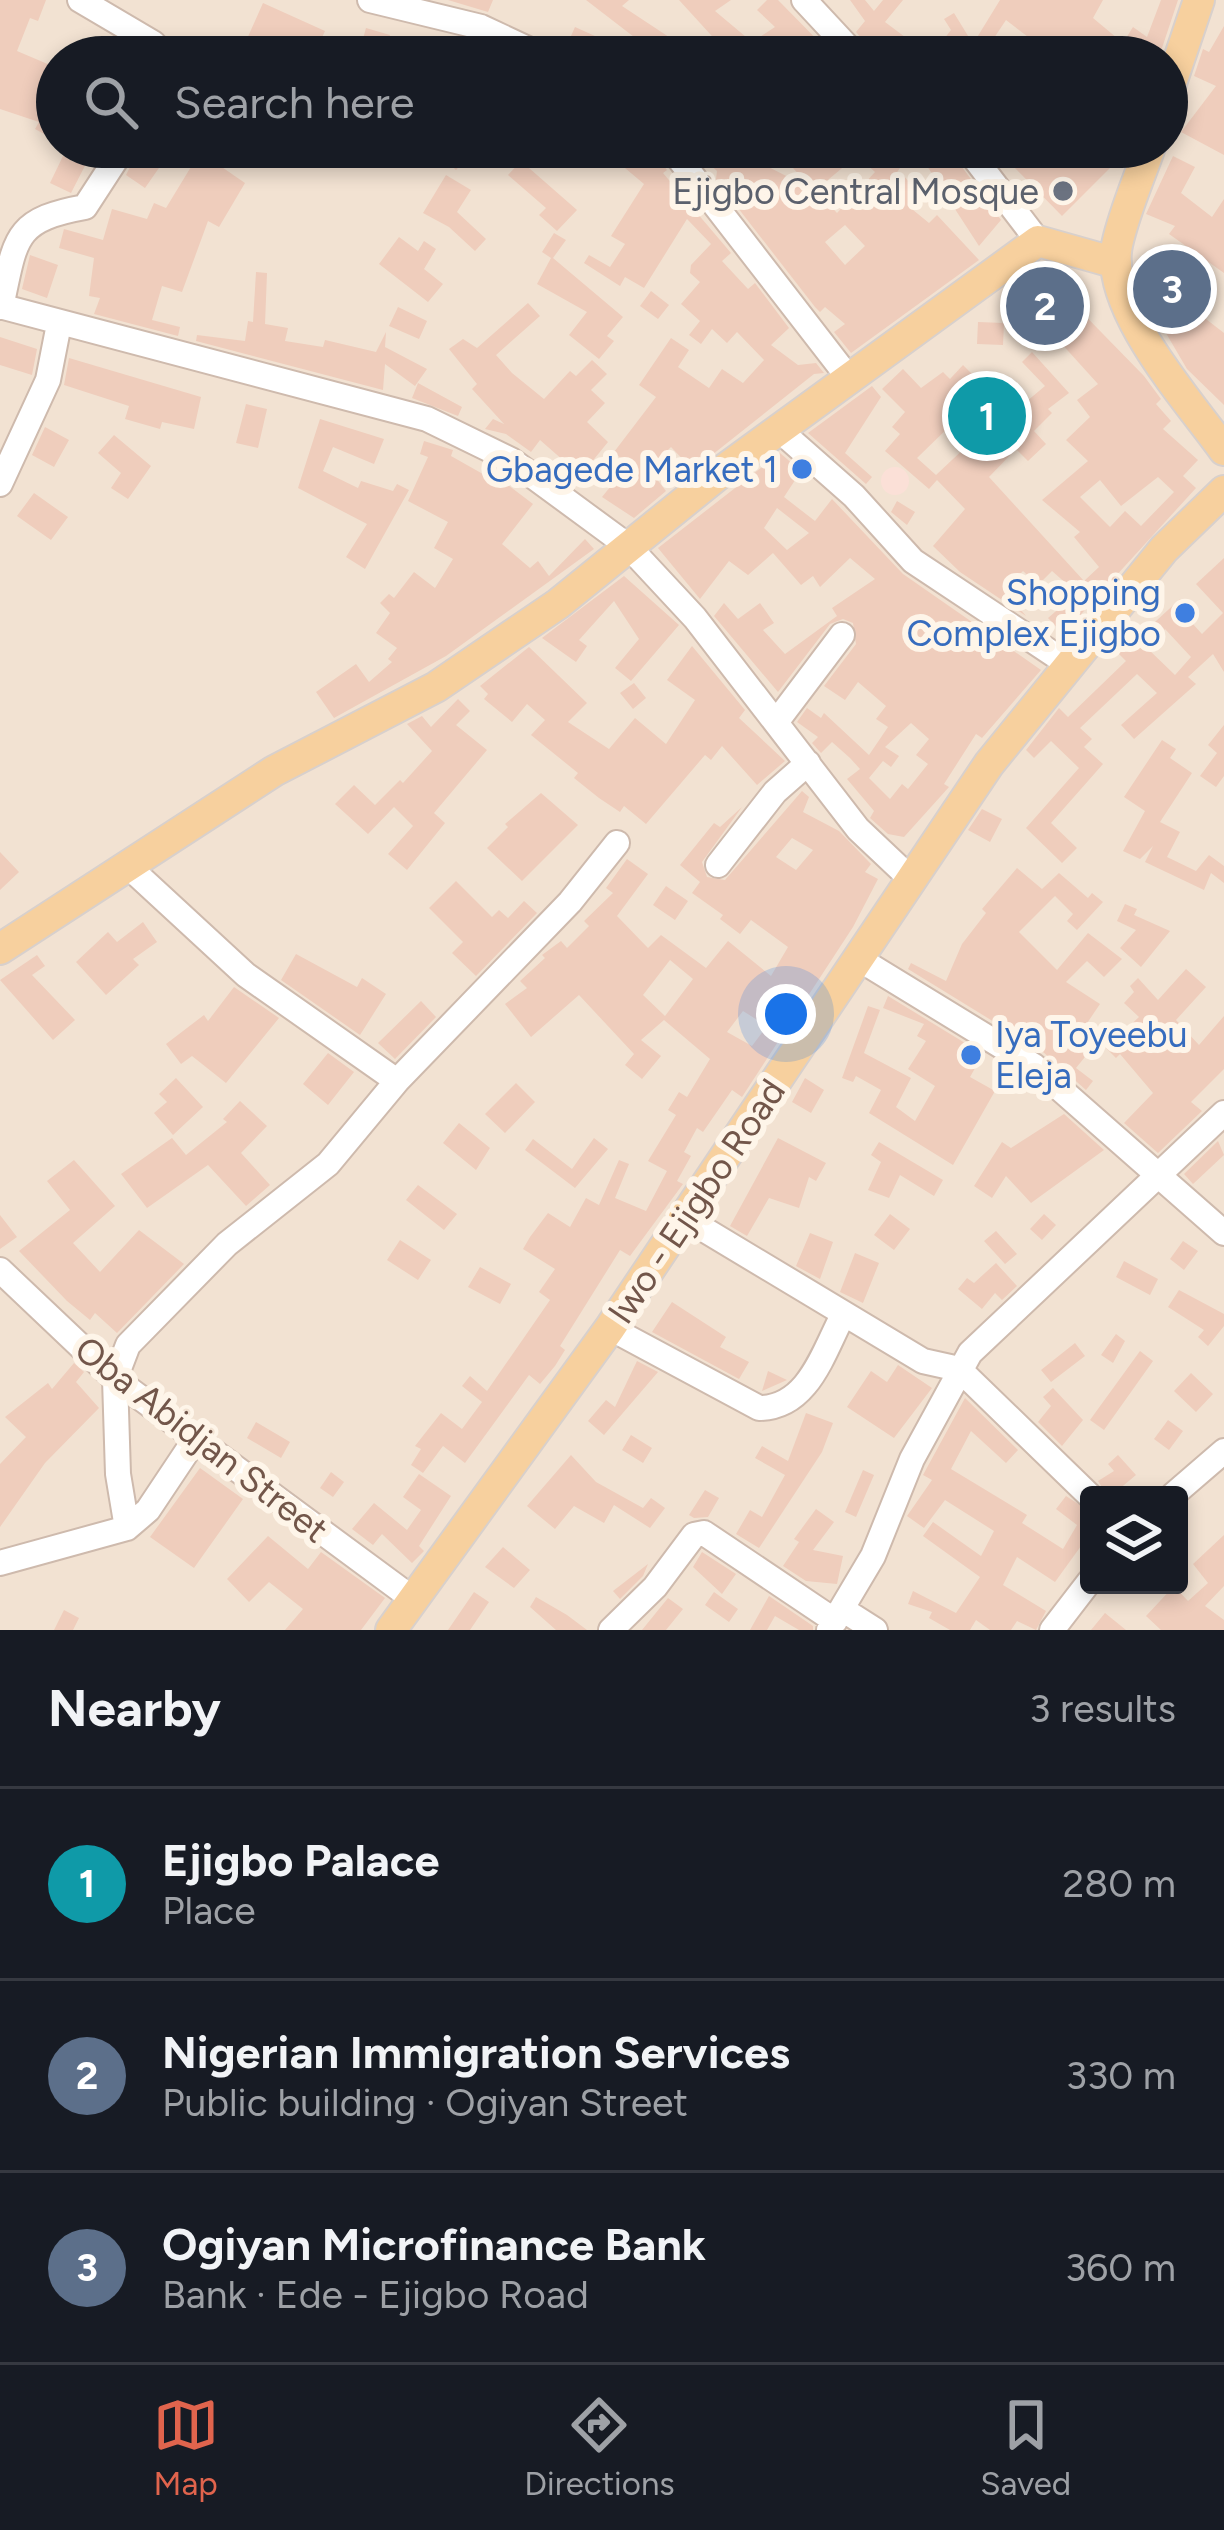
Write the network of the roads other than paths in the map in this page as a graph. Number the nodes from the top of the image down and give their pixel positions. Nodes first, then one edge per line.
1 (80, 0) edge
2 (370, 0) edge
3 (804, 0) edge
4 (1199, 0) edge
5 (141, 36) edge
6 (500, 36) edge
7 (837, 36) edge
8 (1187, 36) edge
9 (110, 168) edge
10 (686, 168) edge
11 (982, 168) edge
12 (1143, 168) edge
13 (1038, 242) junction
14 (1116, 263) junction
15 (0, 306) edge
16 (59, 324) junction
17 (848, 377) junction
18 (778, 429) junction
19 (1224, 450) edge
20 (0, 484) edge
21 (1224, 491) edge
22 (628, 546) junction
23 (842, 634) dead end
24 (1068, 664) junction
25 (777, 721) junction
26 (808, 763) junction
27 (617, 843) dead end
28 (718, 865) dead end
29 (130, 868) junction
30 (912, 880) junction
31 (0, 949) edge
32 (859, 959) junction
33 (398, 1082) junction
34 (1224, 1113) edge
35 (1156, 1177) junction
36 (685, 1218) junction
37 (1224, 1233) edge
38 (0, 1270) edge
39 (843, 1315) junction
40 (610, 1328) junction
41 (958, 1369) junction
42 (115, 1378) junction
43 (194, 1441) junction
44 (1224, 1451) edge
45 (1080, 1486) edge
46 (1183, 1486) edge
47 (128, 1528) junction
48 (0, 1563) edge
49 (1080, 1594) edge
50 (413, 1599) junction
51 (836, 1620) edge
52 (391, 1630) edge
53 (611, 1630) edge
54 (875, 1630) edge
55 (1052, 1630) edge

1 - 5 street
2 - 6 street
3 - 7 street
4 - 8 main road
9 - 15 street
10 - 17 street
11 - 13 street
12 - 14 main road
13 - 14 main road
13 - 17 main road
14 - 19 main road
15 - 16 street
16 - 20 street
16 - 22 street
17 - 18 main road
18 - 22 main road
18 - 24 street
21 - 24 main road, Iwo - Ejigbo Road
22 - 25 street
22 - 29 main road
23 - 25 street
24 - 30 main road, Iwo - Ejigbo Road
25 - 26 street
26 - 28 street
26 - 30 street
27 - 33 street
29 - 31 main road
29 - 33 street
30 - 32 main road, Iwo - Ejigbo Road
32 - 35 street
32 - 36 main road, Iwo - Ejigbo Road
33 - 42 street
34 - 35 street
35 - 37 street
35 - 41 street
36 - 39 street
36 - 40 main road, Iwo - Ejigbo Road
38 - 42 street, Oba Abidjan Street
39 - 40 street
39 - 41 street
40 - 50 main road, Iwo - Ejigbo Road
41 - 45 street
41 - 51 street
42 - 43 street, Oba Abidjan Street
42 - 47 street
43 - 47 street
43 - 50 street, Oba Abidjan Street
44 - 46 street
47 - 48 street
49 - 55 street
50 - 52 main road, Iwo - Ejigbo Road
51 - 53 street
51 - 54 street

